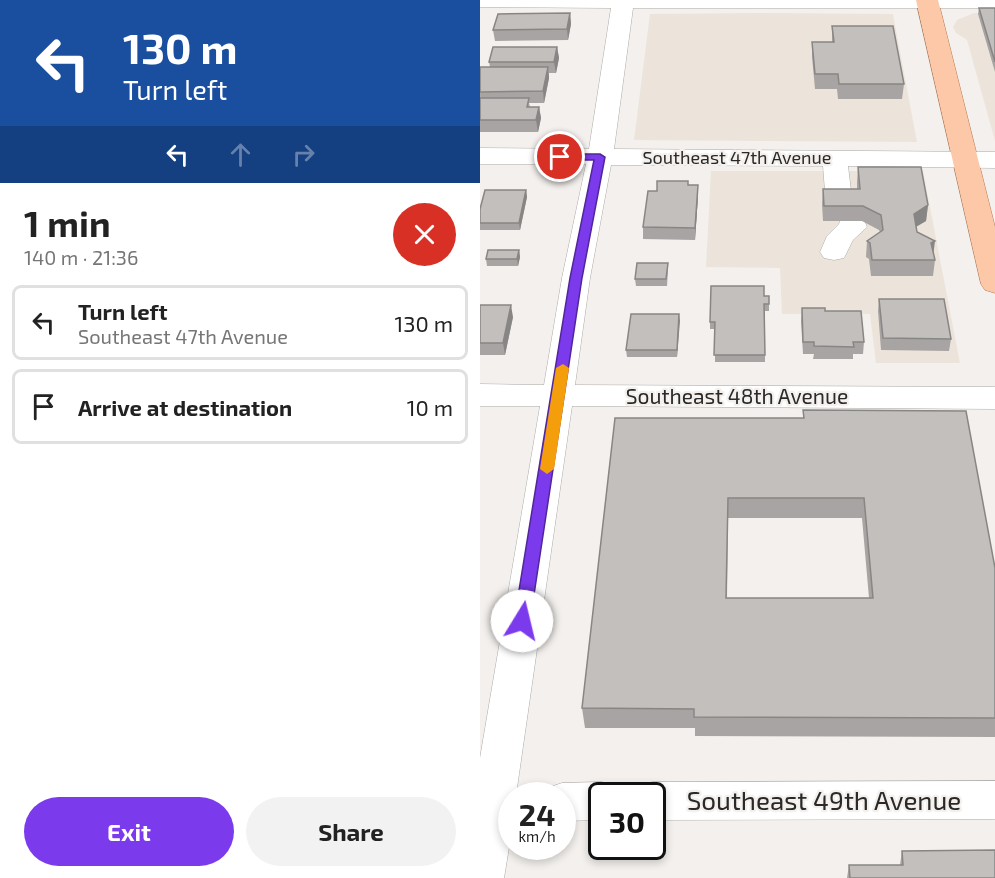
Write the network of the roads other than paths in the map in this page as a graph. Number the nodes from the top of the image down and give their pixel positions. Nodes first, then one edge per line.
1 (480, 1) edge
2 (622, 1) edge
3 (927, 1) edge
4 (995, 2) edge
5 (480, 156) edge
6 (600, 157) junction
7 (835, 159) junction
8 (965, 160) junction
9 (995, 160) edge
10 (839, 219) edge
11 (995, 284) edge
12 (480, 395) edge
13 (559, 396) junction
14 (995, 398) edge
15 (995, 800) edge
16 (666, 801) edge
17 (495, 802) edge
18 (482, 878) edge

1 - 2 street
2 - 3 street
2 - 6 street
3 - 4 street
3 - 8 main road
5 - 6 street, Southeast 47th Avenue
6 - 7 street, Southeast 47th Avenue
6 - 13 street
7 - 8 street, Southeast 47th Avenue
7 - 10 street
8 - 9 street, Southeast 47th Avenue
8 - 11 main road
12 - 13 street, Southeast 48th Avenue
13 - 14 street, Southeast 48th Avenue
13 - 17 street
15 - 16 street, Southeast 49th Avenue
17 - 18 street

